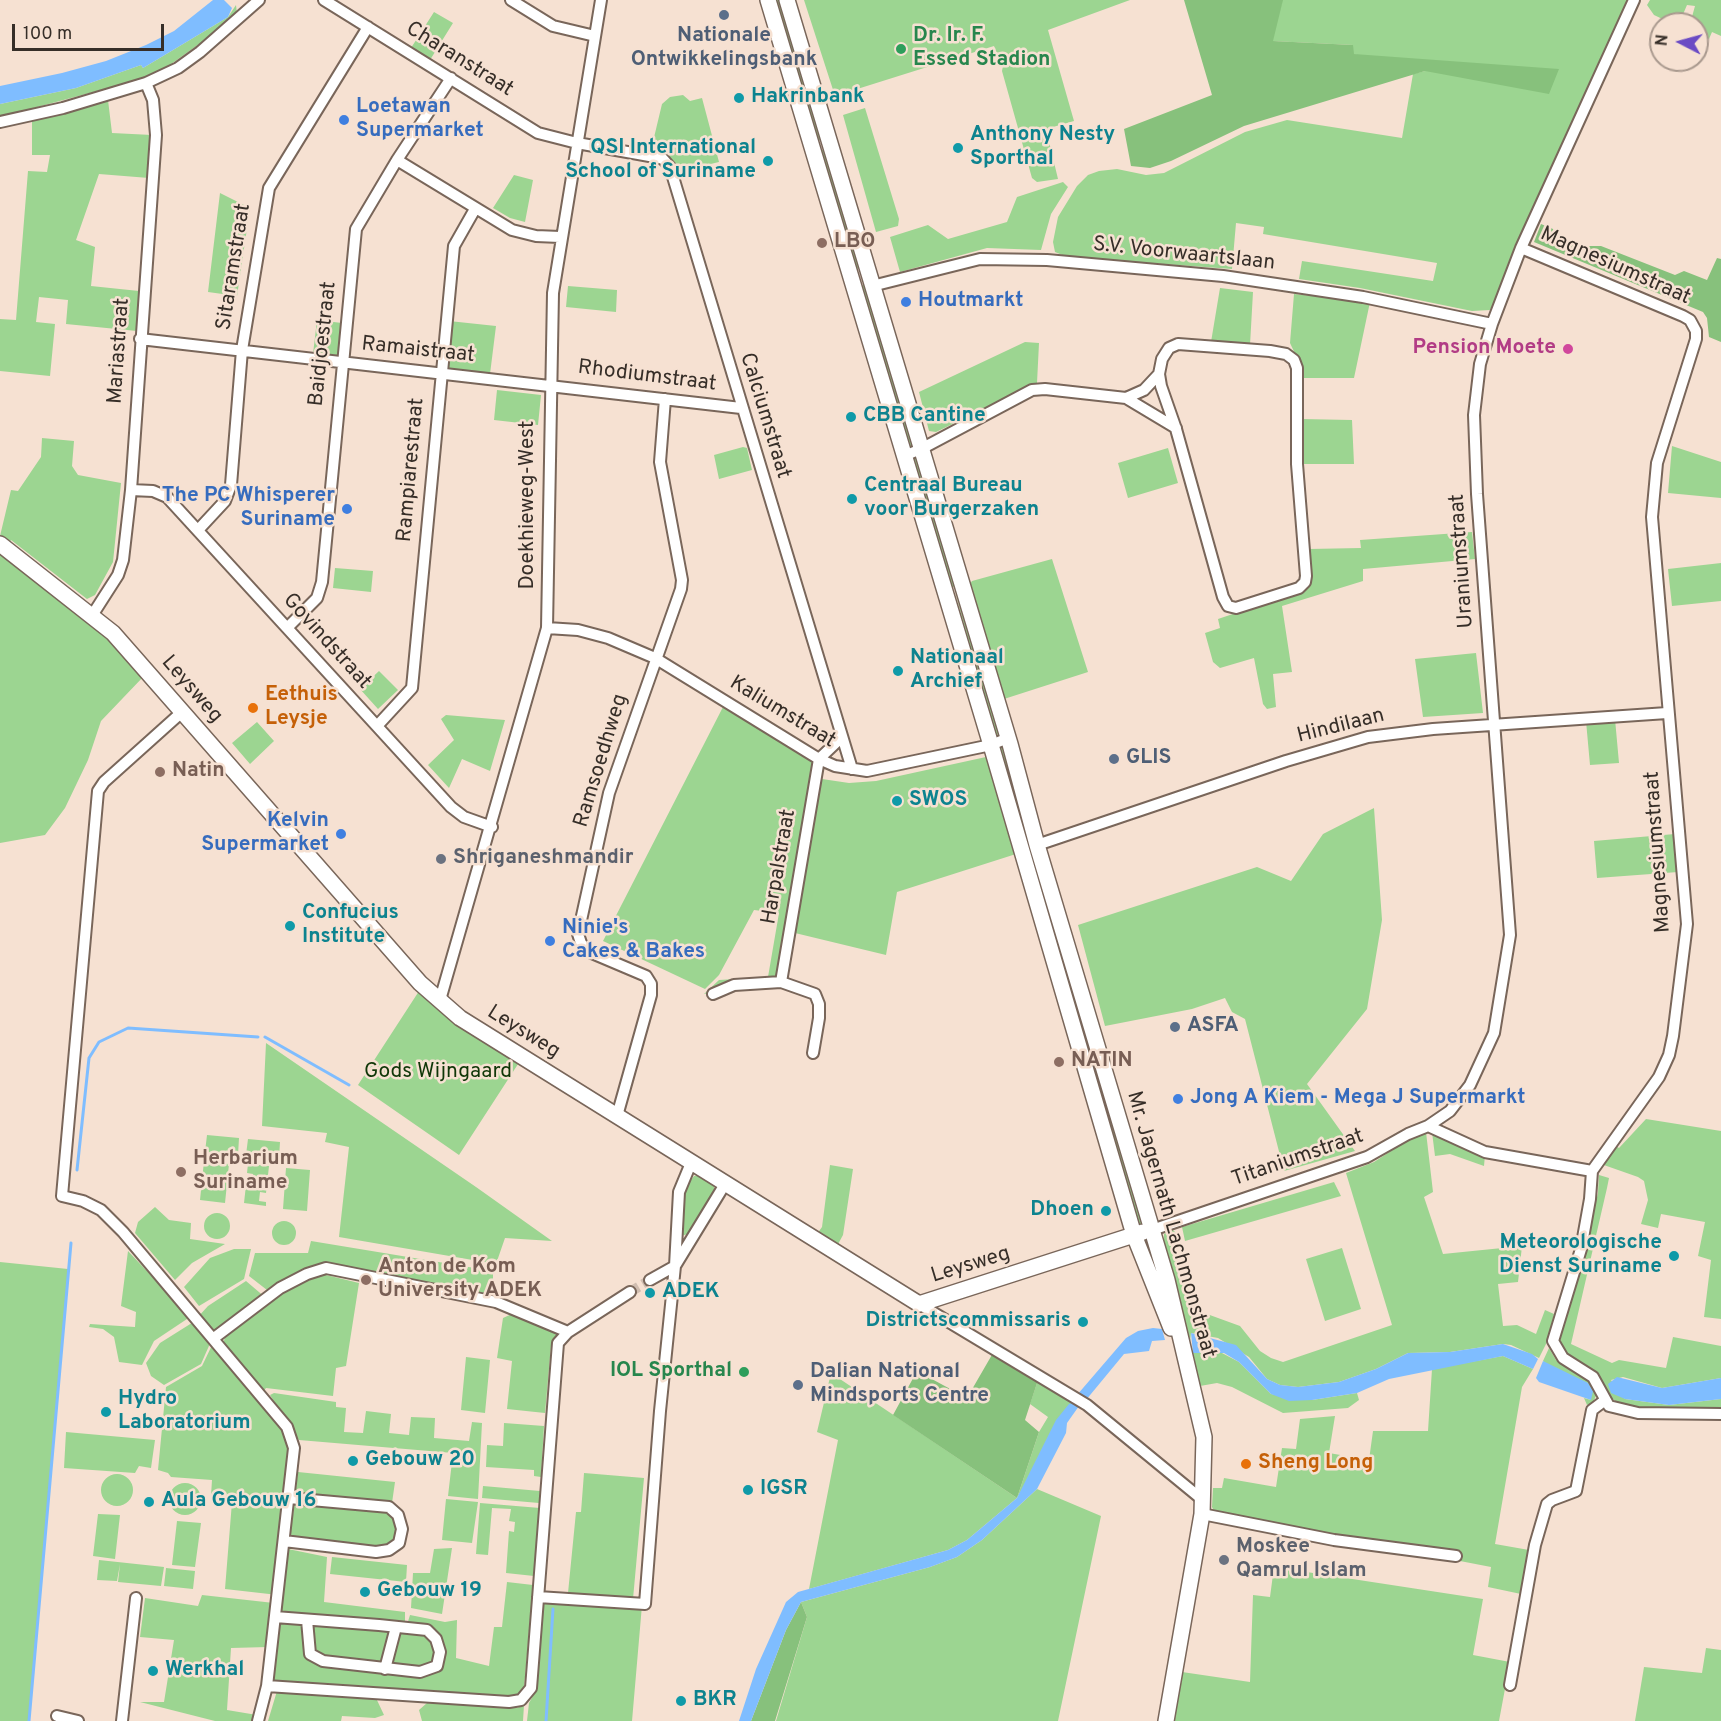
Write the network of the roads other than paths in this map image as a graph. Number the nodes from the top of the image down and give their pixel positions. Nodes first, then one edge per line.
1 (259, 0) edge
2 (324, 0) edge
3 (511, 0) edge
4 (602, 0) edge
5 (768, 0) edge
6 (787, 0) edge
7 (1634, 0) edge
8 (368, 27) junction
9 (595, 36) junction
10 (451, 78) junction
11 (146, 83) junction
12 (0, 122) edge
13 (577, 143) junction
14 (831, 147) junction
15 (814, 152) junction
16 (397, 160) junction
17 (475, 209) junction
18 (560, 237) junction
19 (1521, 248) junction
20 (870, 281) junction
21 (853, 282) junction
22 (1492, 324) junction
23 (140, 339) junction
24 (242, 350) junction
25 (341, 362) junction
26 (440, 373) junction
27 (1159, 374) junction
28 (549, 385) junction
29 (1126, 398) junction
30 (665, 399) junction
31 (741, 408) junction
32 (1176, 429) junction
33 (921, 449) junction
34 (904, 456) junction
35 (131, 490) junction
36 (199, 529) junction
37 (0, 544) edge
38 (93, 614) junction
39 (287, 628) junction
40 (547, 628) junction
41 (655, 658) junction
42 (182, 712) junction
43 (1667, 713) junction
44 (377, 726) junction
45 (1496, 726) junction
46 (841, 738) junction
47 (1008, 738) junction
48 (991, 745) junction
49 (819, 759) junction
50 (852, 769) junction
51 (492, 826) junction
52 (1037, 845) junction
53 (781, 982) junction
54 (713, 994) dead end
55 (440, 1000) junction
56 (813, 1053) dead end
57 (616, 1116) junction
58 (1428, 1126) junction
59 (691, 1163) junction
60 (1592, 1171) junction
61 (725, 1184) junction
62 (1152, 1230) junction
63 (1134, 1235) junction
64 (675, 1266) junction
65 (650, 1280) tunnel mouth
66 (630, 1292) tunnel mouth
67 (919, 1304) junction
68 (568, 1332) junction
69 (214, 1338) junction
70 (1192, 1384) junction
71 (1604, 1401) junction
72 (1721, 1414) edge
73 (289, 1498) junction
74 (1203, 1507) junction
75 (284, 1541) junction
76 (1456, 1556) dead end
77 (538, 1597) junction
78 (136, 1598) dead end
79 (275, 1617) junction
80 (308, 1620) junction
81 (396, 1627) junction
82 (386, 1669) junction
83 (1510, 1685) dead end
84 (267, 1686) junction
85 (57, 1716) dead end
86 (78, 1721) edge
87 (122, 1721) edge
88 (258, 1721) edge
89 (1166, 1721) edge

1 - 11 street
2 - 8 street, Charanstraat
3 - 9 street
4 - 9 street, Doekhieweg-West
5 - 15 main road, Mr. Jagernath Lachmonstraat
6 - 14 main road, Mr. Jagernath Lachmonstraat
7 - 19 street, Uraniumstraat
8 - 10 street, Charanstraat
8 - 24 street, Sitaramstraat
9 - 13 street, Doekhieweg-West
10 - 13 street, Charanstraat
10 - 16 street, Baidjoestraat
11 - 12 street
11 - 23 street, Mariastraat
13 - 18 street, Doekhieweg-West
13 - 31 street, Calciumstraat
14 - 15 main road
14 - 20 main road, Mr. Jagernath Lachmonstraat
15 - 21 main road, Mr. Jagernath Lachmonstraat
16 - 17 street
16 - 25 street, Baidjoestraat
17 - 18 street
17 - 26 street, Rampiarestraat
18 - 28 street, Doekhieweg-West
19 - 22 street, Uraniumstraat
19 - 43 street, Magnesiumstraat
20 - 21 main road
20 - 22 street, S.V. Voorwaartslaan
20 - 33 main road, Mr. Jagernath Lachmonstraat
21 - 34 main road, Mr. Jagernath Lachmonstraat
22 - 45 street, Uraniumstraat
23 - 24 street, Ramaistraat
23 - 35 street, Mariastraat
24 - 25 street, Ramaistraat
24 - 36 street, Sitaramstraat
25 - 26 street, Ramaistraat
25 - 39 street, Baidjoestraat
26 - 28 street, Ramaistraat
26 - 44 street, Rampiarestraat
27 - 29 street
27 - 32 street
27 - 32 street
28 - 30 street, Rhodiumstraat
28 - 40 street, Doekhieweg-West
29 - 32 street
29 - 33 street
30 - 31 street, Rhodiumstraat
30 - 41 street, Ramsoedhweg
31 - 46 street, Calciumstraat
33 - 34 street
33 - 47 main road, Mr. Jagernath Lachmonstraat
34 - 48 main road, Mr. Jagernath Lachmonstraat
35 - 36 street, Govindstraat
35 - 38 street, Mariastraat
36 - 39 street, Govindstraat
37 - 38 main road, Leysweg
38 - 42 main road, Leysweg
39 - 44 street, Govindstraat
40 - 41 street, Kaliumstraat
40 - 51 street, Doekhieweg-West
41 - 49 street, Kaliumstraat
41 - 57 street, Ramsoedhweg
42 - 55 main road, Leysweg
42 - 69 street
43 - 45 street, Hindilaan
43 - 60 street, Magnesiumstraat
44 - 51 street, Govindstraat
45 - 52 street, Hindilaan
45 - 58 street, Uraniumstraat
46 - 49 street
46 - 50 street, Calciumstraat
47 - 48 street, Kaliumstraat
47 - 52 main road, Mr. Jagernath Lachmonstraat
48 - 50 street, Kaliumstraat
48 - 63 main road, Mr. Jagernath Lachmonstraat
49 - 50 street, Kaliumstraat
49 - 53 street, Harpalstraat
51 - 55 street, Doekhieweg-West
52 - 62 main road, Mr. Jagernath Lachmonstraat
53 - 54 street
53 - 56 street
55 - 57 main road, Leysweg
57 - 59 main road, Leysweg
58 - 60 street
58 - 62 street, Titaniumstraat
59 - 61 main road, Leysweg
59 - 64 street
60 - 71 street
61 - 64 street
61 - 67 main road, Leysweg
62 - 63 main road, Leysweg
62 - 70 main road, Mr. Jagernath Lachmonstraat
63 - 67 main road, Leysweg
63 - 70 main road, Mr. Jagernath Lachmonstraat
64 - 65 street
64 - 77 street
66 - 68 street
67 - 74 street
68 - 69 street
68 - 77 street
69 - 73 street
70 - 74 main road
71 - 72 street
71 - 83 street
73 - 75 street
73 - 75 street
74 - 76 street
74 - 89 main road
75 - 79 street
77 - 84 street
78 - 87 street
79 - 80 street
79 - 84 street
80 - 81 street
80 - 82 street
81 - 82 street
81 - 82 street
84 - 88 street
85 - 86 street

